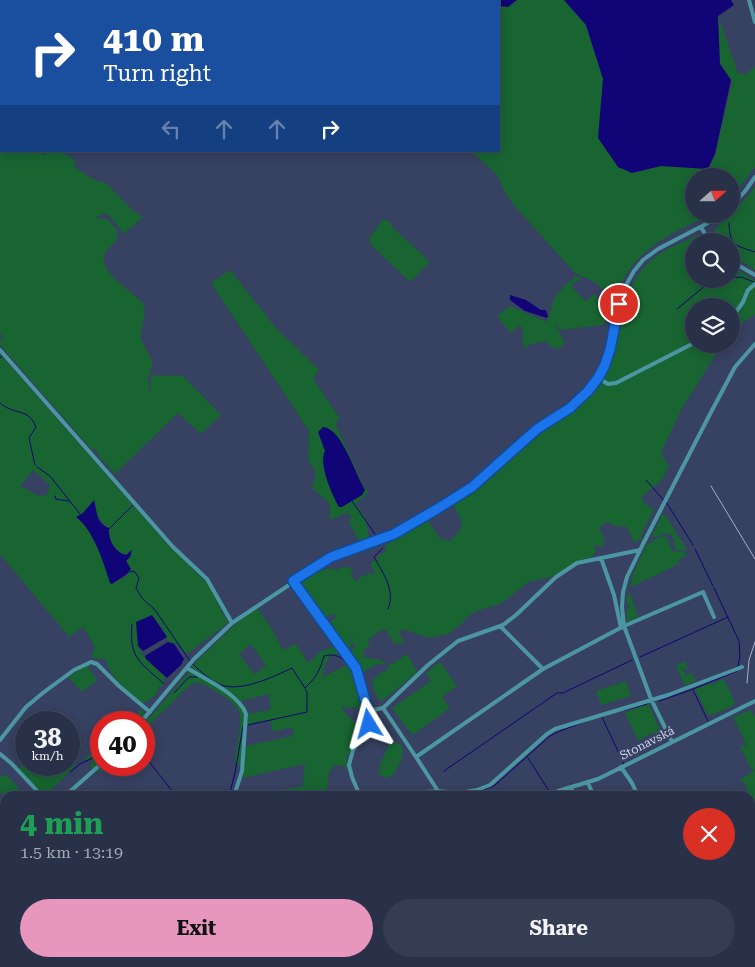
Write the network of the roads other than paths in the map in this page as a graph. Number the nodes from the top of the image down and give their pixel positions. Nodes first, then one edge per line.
1 (749, 0) edge
2 (755, 22) edge
3 (755, 177) edge
4 (740, 197) edge
5 (707, 223) edge
6 (701, 227) junction
7 (704, 233) edge
8 (740, 266) edge
9 (755, 275) edge
10 (755, 284) edge
11 (740, 306) edge
12 (755, 344) edge
13 (685, 348) edge
14 (0, 350) edge
15 (598, 378) junction
16 (640, 550) junction
17 (601, 558) junction
18 (293, 581) junction
19 (714, 617) dead end
20 (232, 623) junction
21 (500, 626) junction
22 (622, 627) junction
23 (742, 667) dead end
24 (187, 668) junction
25 (543, 668) junction
26 (651, 699) junction
27 (755, 701) edge
28 (383, 708) junction
29 (149, 711) edge
30 (151, 711) edge
31 (368, 711) junction
32 (0, 740) edge
33 (672, 742) junction
34 (0, 754) edge
35 (416, 757) junction
36 (621, 767) junction
37 (90, 774) edge
38 (588, 783) junction
39 (570, 787) junction
40 (37, 791) edge
41 (70, 791) edge
42 (236, 791) edge
43 (358, 791) edge
44 (438, 791) edge
45 (470, 791) edge
46 (559, 791) edge
47 (572, 791) edge
48 (592, 791) edge
49 (636, 791) edge

1 - 2 street
3 - 4 street
5 - 6 street
6 - 7 street
6 - 15 street
8 - 9 street
10 - 11 street
12 - 16 street
13 - 15 street
14 - 20 street
15 - 18 street
16 - 17 street
16 - 22 street
17 - 21 street
17 - 22 street
18 - 20 street
18 - 31 street
19 - 22 street
20 - 24 street
21 - 25 street
21 - 28 street
22 - 25 street
22 - 26 street
23 - 26 street
24 - 30 street
24 - 42 street
25 - 35 street
26 - 33 street
26 - 45 street
27 - 33 street, Stonavská
28 - 31 street
28 - 35 street
29 - 32 street
31 - 43 street
33 - 36 street, Stonavská
34 - 40 street
35 - 44 street
36 - 38 street, Stonavská
36 - 49 street
37 - 41 street
38 - 39 street, Stonavská
38 - 48 street
39 - 46 street, Stonavská
39 - 47 street

